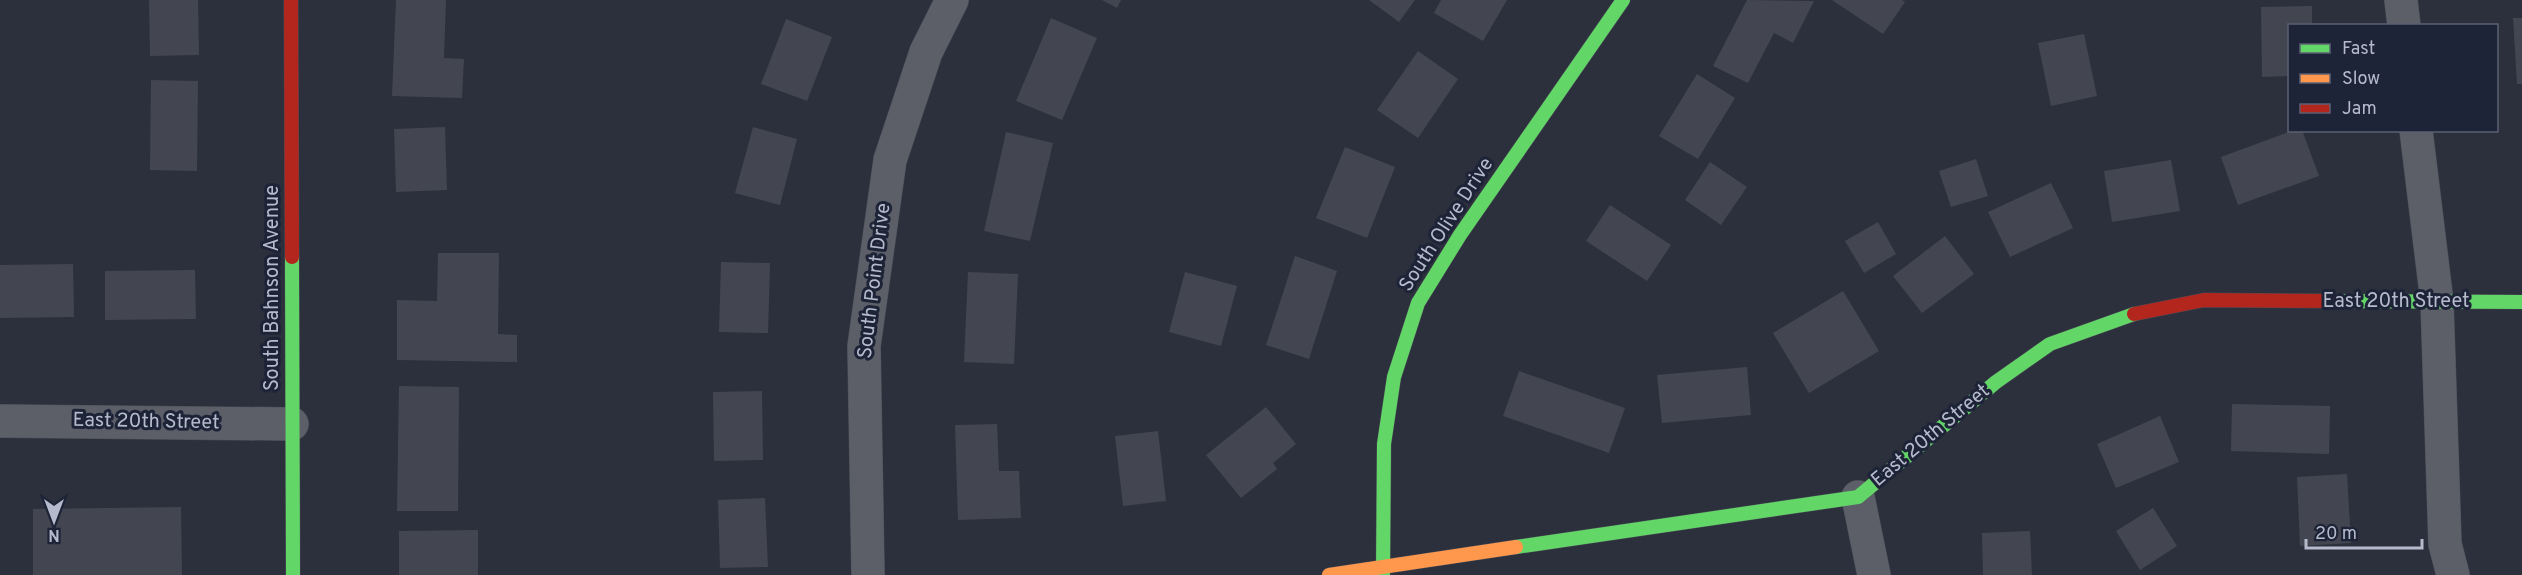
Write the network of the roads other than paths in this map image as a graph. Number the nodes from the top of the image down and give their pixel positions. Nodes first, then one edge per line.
1 (291, 0) edge
2 (952, 0) edge
3 (1623, 0) edge
4 (2401, 0) edge
5 (2404, 24) edge
6 (2416, 132) edge
7 (2437, 302) junction
8 (2522, 302) edge
9 (0, 421) edge
10 (292, 424) junction
11 (1858, 497) junction
12 (1383, 572) edge
13 (293, 575) edge
14 (868, 575) edge
15 (1329, 575) edge
16 (1874, 575) edge
17 (2453, 575) edge

1 - 10 street, South Bahnson Avenue
2 - 14 street, South Point Drive
3 - 12 street, South Olive Drive
4 - 5 street
6 - 7 street
7 - 8 street, East 20th Street
7 - 11 street, East 20th Street
7 - 17 street
9 - 10 street, East 20th Street
10 - 13 street, South Bahnson Avenue
11 - 12 street, East 20th Street
11 - 16 street
12 - 15 street, East 20th Street

